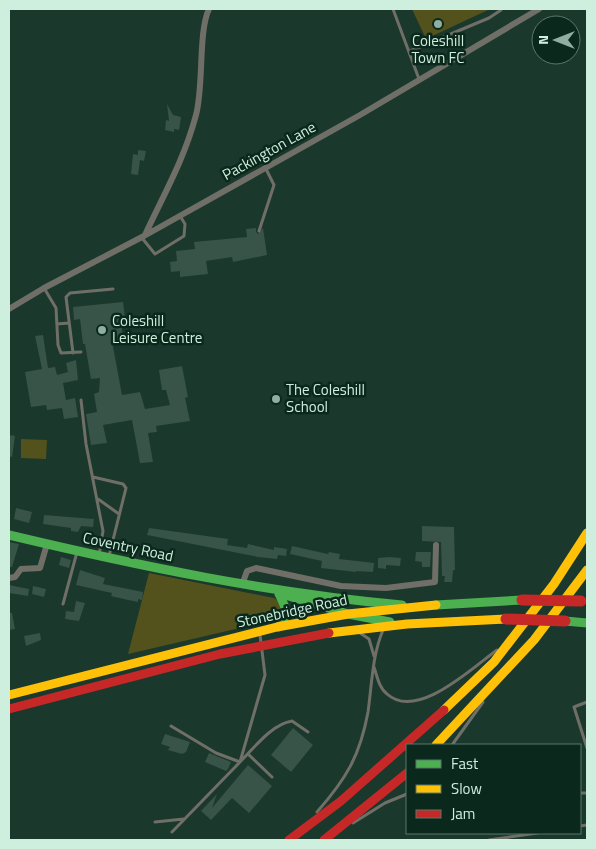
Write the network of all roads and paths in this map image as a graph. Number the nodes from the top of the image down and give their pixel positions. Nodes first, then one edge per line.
1 (209, 9) edge
2 (393, 9) edge
3 (539, 9) edge
4 (501, 10) edge
5 (410, 51) junction
6 (419, 80) junction
7 (265, 166) junction
8 (180, 216) junction
9 (259, 231) dead end
10 (143, 237) junction
11 (44, 288) junction
12 (113, 289) dead end
13 (9, 309) edge
14 (69, 323) junction
15 (58, 324) junction
16 (81, 352) dead end
17 (73, 353) junction
18 (81, 400) dead end
19 (86, 444) junction
20 (92, 447) dead end
21 (93, 477) junction
22 (97, 499) junction
23 (119, 514) junction
24 (587, 533) edge
25 (9, 535) edge
26 (47, 544) junction
27 (436, 545) dead end
28 (77, 552) junction
29 (103, 558) junction
30 (587, 570) edge
31 (9, 578) edge
32 (242, 585) junction
33 (277, 592) junction
34 (584, 602) edge
35 (63, 604) dead end
36 (414, 605) junction
37 (348, 614) junction
38 (418, 622) junction
39 (587, 622) edge
40 (385, 626) junction
41 (277, 627) junction
42 (347, 630) junction
43 (260, 632) junction
44 (511, 640) junction
45 (262, 646) junction
46 (374, 656) junction
47 (374, 666) junction
48 (500, 680) junction
49 (9, 695) edge
50 (587, 702) edge
51 (9, 709) edge
52 (171, 726) dead end
53 (308, 732) dead end
54 (408, 744) edge
55 (437, 744) edge
56 (453, 744) edge
57 (406, 745) edge
58 (587, 748) edge
59 (248, 754) junction
60 (240, 762) junction
61 (406, 774) edge
62 (272, 777) dead end
63 (406, 794) edge
64 (184, 819) junction
65 (154, 822) dead end
66 (172, 832) dead end
67 (300, 832) junction
68 (530, 834) edge
69 (289, 840) edge
70 (325, 840) edge
71 (489, 840) edge

1 - 10 street
2 - 5 lane
3 - 6 street, Packington Lane
4 - 5 lane
5 - 6 lane
6 - 7 street, Packington Lane
7 - 8 street, Packington Lane
7 - 9 lane
8 - 10 street, Packington Lane
8 - 10 lane
10 - 11 street, Packington Lane
11 - 13 street, Packington Lane
11 - 15 lane
12 - 14 lane
14 - 15 lane
14 - 17 lane
15 - 17 lane
16 - 17 lane
18 - 19 lane
19 - 20 lane
19 - 21 lane
21 - 22 lane
21 - 23 lane
22 - 23 lane
22 - 29 lane
23 - 29 lane
24 - 44 main road
25 - 26 main road, Coventry Road
26 - 28 main road, Coventry Road
26 - 31 street
27 - 32 street
28 - 29 main road, Coventry Road
28 - 35 lane
29 - 32 main road, Coventry Road
30 - 48 main road
32 - 33 main road, Coventry Road
33 - 36 main road
33 - 37 main road
33 - 41 main road
34 - 36 main road, Stonebridge Road, bridge
36 - 37 main road, Stonebridge Road
37 - 38 main road
37 - 41 main road, Stonebridge Road
38 - 39 main road, Stonebridge Road, bridge
38 - 40 main road, Stonebridge Road
40 - 42 main road, Stonebridge Road
40 - 46 lane
41 - 43 main road, Stonebridge Road
42 - 45 main road, Stonebridge Road
42 - 46 lane
43 - 45 lane
43 - 49 main road, Stonebridge Road
44 - 47 lane
44 - 54 main road
45 - 51 main road, Stonebridge Road
45 - 60 lane
46 - 47 lane
47 - 67 lane
48 - 55 main road
48 - 56 lane
50 - 58 lane
52 - 60 lane
53 - 59 lane
57 - 67 main road
59 - 60 lane
59 - 62 lane
60 - 64 lane
61 - 70 main road
63 - 70 lane
64 - 65 lane
64 - 66 lane
67 - 69 main road
68 - 71 lane

